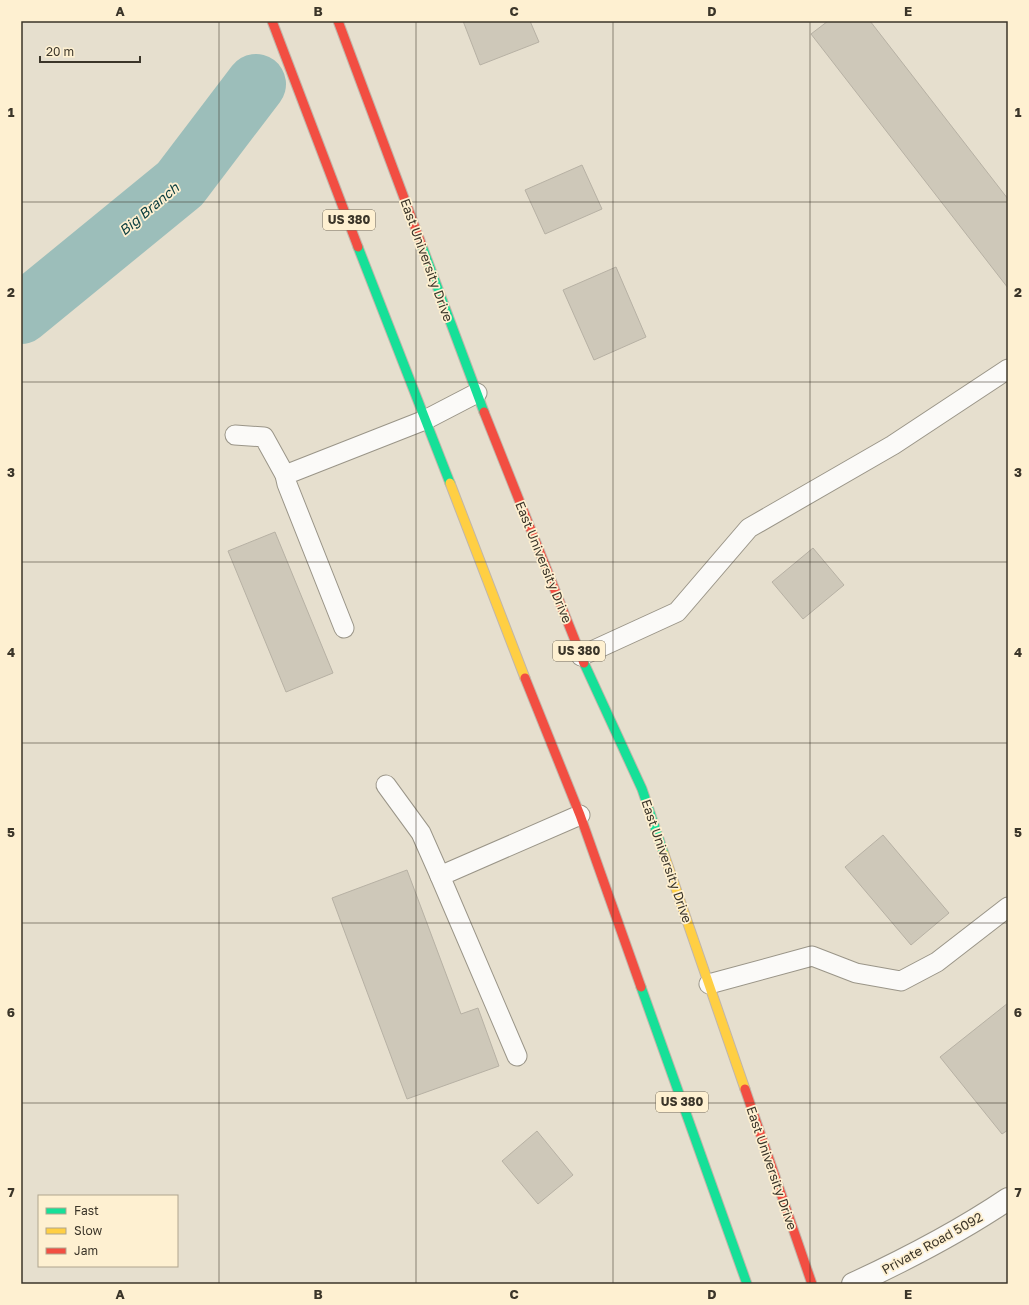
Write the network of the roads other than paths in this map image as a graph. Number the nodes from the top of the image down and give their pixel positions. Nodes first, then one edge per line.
1 (272, 21) edge
2 (338, 21) edge
3 (1008, 369) edge
4 (477, 393) junction
5 (425, 420) junction
6 (235, 435) dead end
7 (285, 475) junction
8 (344, 628) dead end
9 (581, 656) junction
10 (386, 785) dead end
11 (580, 815) junction
12 (440, 876) junction
13 (1008, 907) edge
14 (709, 984) junction
15 (518, 1056) dead end
16 (1008, 1199) edge
17 (748, 1284) edge
18 (812, 1284) edge
19 (853, 1284) edge

1 - 5 highway, US 380
2 - 4 highway, East University Drive / US 380
3 - 9 lane
4 - 5 lane
4 - 9 highway, East University Drive / US 380
5 - 7 lane
5 - 11 highway, US 380
6 - 7 lane
7 - 8 lane
9 - 14 highway, East University Drive / US 380
10 - 12 lane
11 - 12 lane
11 - 17 highway, US 380
12 - 15 lane
13 - 14 lane
14 - 18 highway, East University Drive / US 380
16 - 19 street, Private Road 5092

